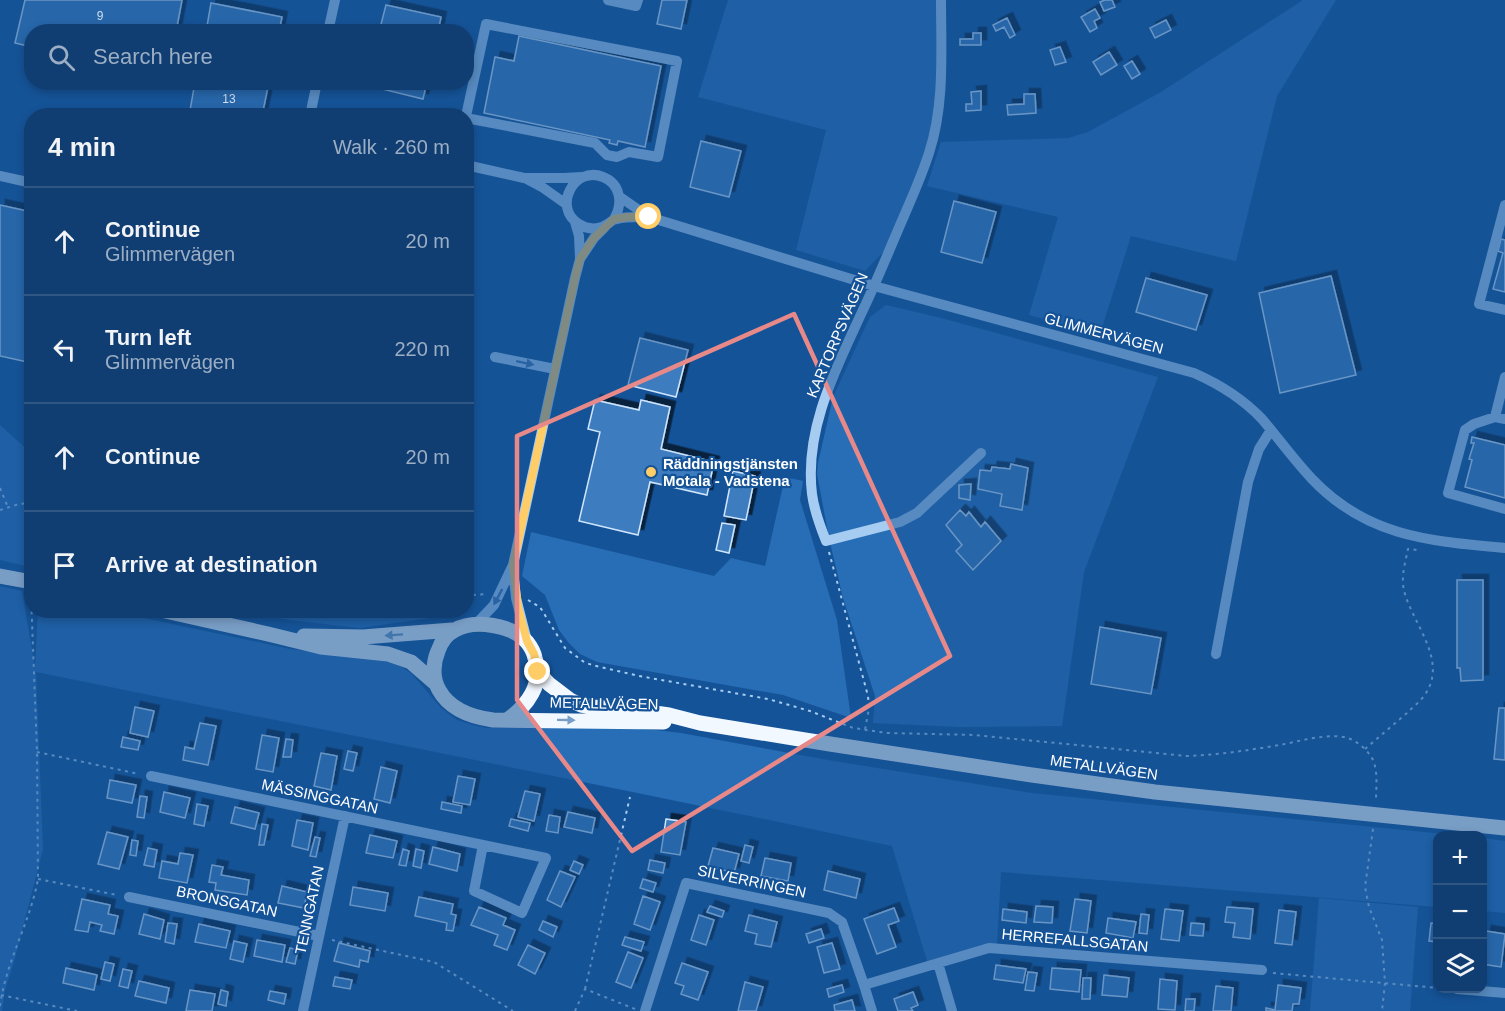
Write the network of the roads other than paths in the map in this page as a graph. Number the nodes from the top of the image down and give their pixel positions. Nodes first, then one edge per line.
1 (335, 0) edge
2 (608, 0) edge
3 (638, 0) edge
4 (941, 0) edge
5 (330, 24) edge
6 (474, 80) edge
7 (315, 90) edge
8 (472, 90) edge
9 (312, 108) edge
10 (468, 108) edge
11 (474, 119) edge
12 (607, 155) junction
13 (474, 167) edge
14 (0, 176) edge
15 (601, 176) junction
16 (583, 177) junction
17 (524, 178) junction
18 (24, 181) edge
19 (620, 197) junction
20 (566, 204) junction
21 (1505, 205) edge
22 (649, 217) junction
23 (575, 222) junction
24 (610, 222) junction
25 (580, 259) junction
26 (874, 286) junction
27 (1505, 310) edge
28 (495, 357) dead end
29 (555, 369) junction
30 (1505, 377) edge
31 (1500, 418) edge
32 (1271, 430) junction
33 (981, 453) dead end
34 (1505, 508) edge
35 (1505, 548) edge
36 (513, 565) junction
37 (0, 576) edge
38 (24, 581) edge
39 (197, 618) edge
40 (476, 624) junction
41 (452, 630) junction
42 (268, 634) junction
43 (527, 641) junction
44 (1216, 654) dead end
45 (538, 672) junction
46 (435, 682) junction
47 (507, 720) junction
48 (700, 723) junction
49 (151, 776) road end
50 (345, 816) junction
51 (1505, 828) edge
52 (483, 845) junction
53 (129, 897) road end
54 (319, 936) junction
55 (938, 963) junction
56 (1262, 970) road end
57 (864, 984) junction
58 (1487, 992) edge
59 (1505, 993) edge
60 (303, 1011) edge
61 (645, 1011) edge
62 (872, 1011) edge
63 (952, 1011) edge

1 - 5 street
2 - 3 street
4 - 26 street, KARTORPSVÄGEN
6 - 12 street
7 - 9 street
8 - 10 street
11 - 12 street
12 - 15 street
13 - 17 street
14 - 18 street
15 - 16 street
15 - 19 street, GLIMMERVÄGEN
16 - 17 street
16 - 20 street
17 - 20 street
19 - 22 street, GLIMMERVÄGEN
19 - 24 street
20 - 23 street
21 - 27 street
22 - 24 street, GLIMMERVÄGEN
22 - 26 street, GLIMMERVÄGEN
23 - 24 street, GLIMMERVÄGEN
23 - 25 street
24 - 25 street
25 - 29 street
26 - 32 street, GLIMMERVÄGEN
26 - 33 street, KARTORPSVÄGEN
28 -> 29 street
29 - 36 street
30 - 31 street
31 - 34 street
32 - 35 street, GLIMMERVÄGEN
32 - 44 street
36 -> 40 street
36 - 43 street
37 - 38 main road
39 - 42 main road
40 - 41 main road
40 - 43 main road
41 -> 42 main road
41 - 46 main road
42 - 46 main road
43 - 45 main road
45 - 47 main road
45 - 48 main road, METALLVÄGEN
46 - 47 main road
47 -> 48 main road, METALLVÄGEN
48 - 51 main road, METALLVÄGEN
49 - 50 street, MÄSSINGGATAN
50 - 52 street, MÄSSINGGATAN
50 - 54 street, TENNGATAN
52 - 52 street, MÄSSINGGATAN
53 - 54 street, BRONSGATAN
54 - 60 street, TENNGATAN
55 - 56 street, HERREFALLSGATAN
55 - 57 street
55 - 63 street
57 - 61 street, SILVERRINGEN
57 - 62 street, SILVERRINGEN
58 - 59 street

